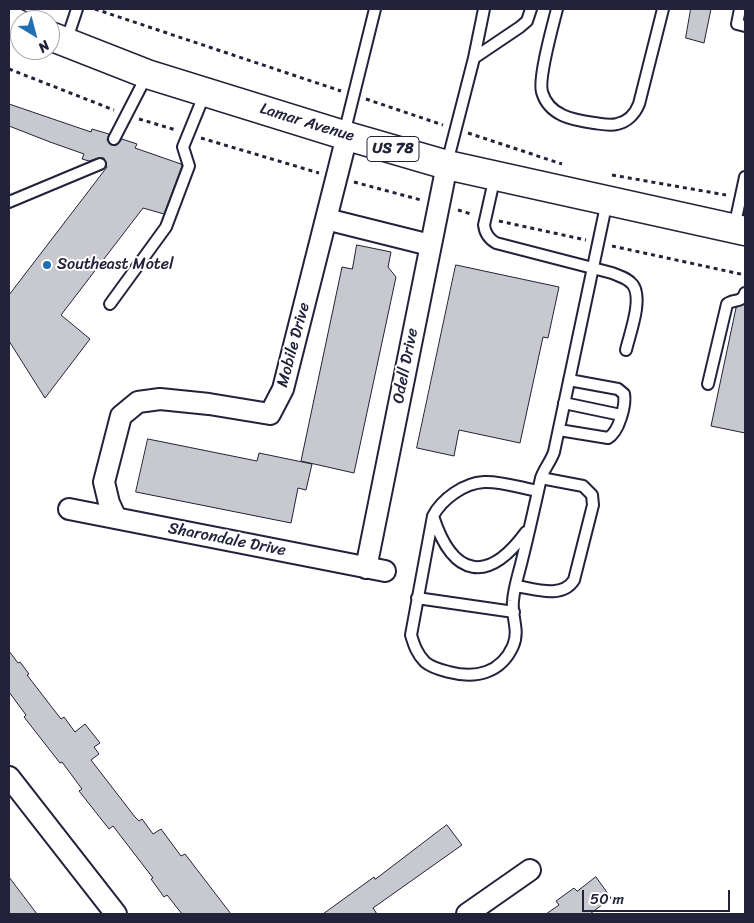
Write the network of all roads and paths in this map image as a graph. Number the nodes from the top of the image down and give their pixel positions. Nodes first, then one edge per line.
1 (77, 9) edge
2 (95, 9) edge
3 (375, 9) edge
4 (484, 9) edge
5 (531, 9) edge
6 (557, 9) edge
7 (663, 9) edge
8 (740, 9) edge
9 (745, 26) edge
10 (60, 37) edge
11 (60, 41) edge
12 (474, 58) junction
13 (9, 69) edge
14 (147, 74) junction
15 (205, 92) junction
16 (354, 95) junction
17 (126, 115) junction
18 (455, 129) junction
19 (189, 134) junction
20 (345, 135) junction
21 (114, 140) dead end
22 (100, 164) dead end
23 (446, 165) junction
24 (568, 166) dead end
25 (495, 175) junction
26 (745, 177) edge
27 (336, 178) junction
28 (607, 188) junction
29 (741, 197) junction
30 (9, 202) edge
31 (438, 204) junction
32 (326, 218) junction
33 (486, 218) junction
34 (740, 230) edge
35 (598, 243) junction
36 (430, 245) junction
37 (593, 268) junction
38 (745, 275) edge
39 (745, 295) edge
40 (110, 304) dead end
41 (626, 350) dead end
42 (569, 380) junction
43 (708, 384) dead end
44 (564, 403) junction
45 (621, 414) junction
46 (559, 430) junction
47 (542, 478) junction
48 (538, 491) junction
49 (69, 509) dead end
50 (433, 516) junction
51 (116, 518) junction
52 (530, 527) junction
53 (376, 569) joint
54 (516, 586) junction
55 (417, 598) junction
56 (514, 612) junction
57 (9, 778) edge
58 (530, 870) dead end
59 (116, 914) edge
60 (467, 914) edge

1 - 10 lane
2 - 16 path
3 - 16 lane
4 - 12 lane
5 - 12 lane
6 - 7 lane
8 - 9 lane
11 - 14 highway, Lamar Avenue / US 78
12 - 18 lane
13 - 17 path
14 - 15 highway, Lamar Avenue / US 78
14 - 17 lane
15 - 19 lane
15 - 20 highway, Lamar Avenue / US 78
16 - 18 path
16 - 20 lane
17 - 19 path
17 - 21 lane
18 - 23 lane
18 - 24 path
19 - 27 path
19 - 40 lane
20 - 23 highway, Lamar Avenue / US 78
20 - 27 street, Mobile Drive
22 - 30 lane
23 - 25 highway, Lamar Avenue / US 78
23 - 31 street, Odell Drive
25 - 28 highway, Lamar Avenue / US 78
25 - 33 lane
26 - 29 lane
27 - 31 path
27 - 32 street, Mobile Drive
28 - 29 path
28 - 34 highway, Lamar Avenue / US 78
28 - 35 lane
29 - 34 lane
31 - 33 path
31 - 36 street, Odell Drive
32 - 36 street
32 - 51 street, Mobile Drive
33 - 35 path
33 - 37 lane
35 - 37 lane
35 - 38 path
36 - 53 street, Odell Drive
37 - 41 lane
37 - 42 lane
39 - 43 lane
42 - 44 lane
42 - 45 lane
44 - 45 lane
44 - 46 lane
45 - 46 lane
46 - 47 lane
47 - 48 lane
47 - 54 lane
48 - 50 lane
48 - 52 lane
49 - 51 street, Sharondale Drive
50 - 52 lane
50 - 55 lane
51 - 53 street, Sharondale Drive
52 - 54 lane
54 - 56 lane
55 - 56 lane
55 - 56 lane
57 - 59 street
58 - 60 street

